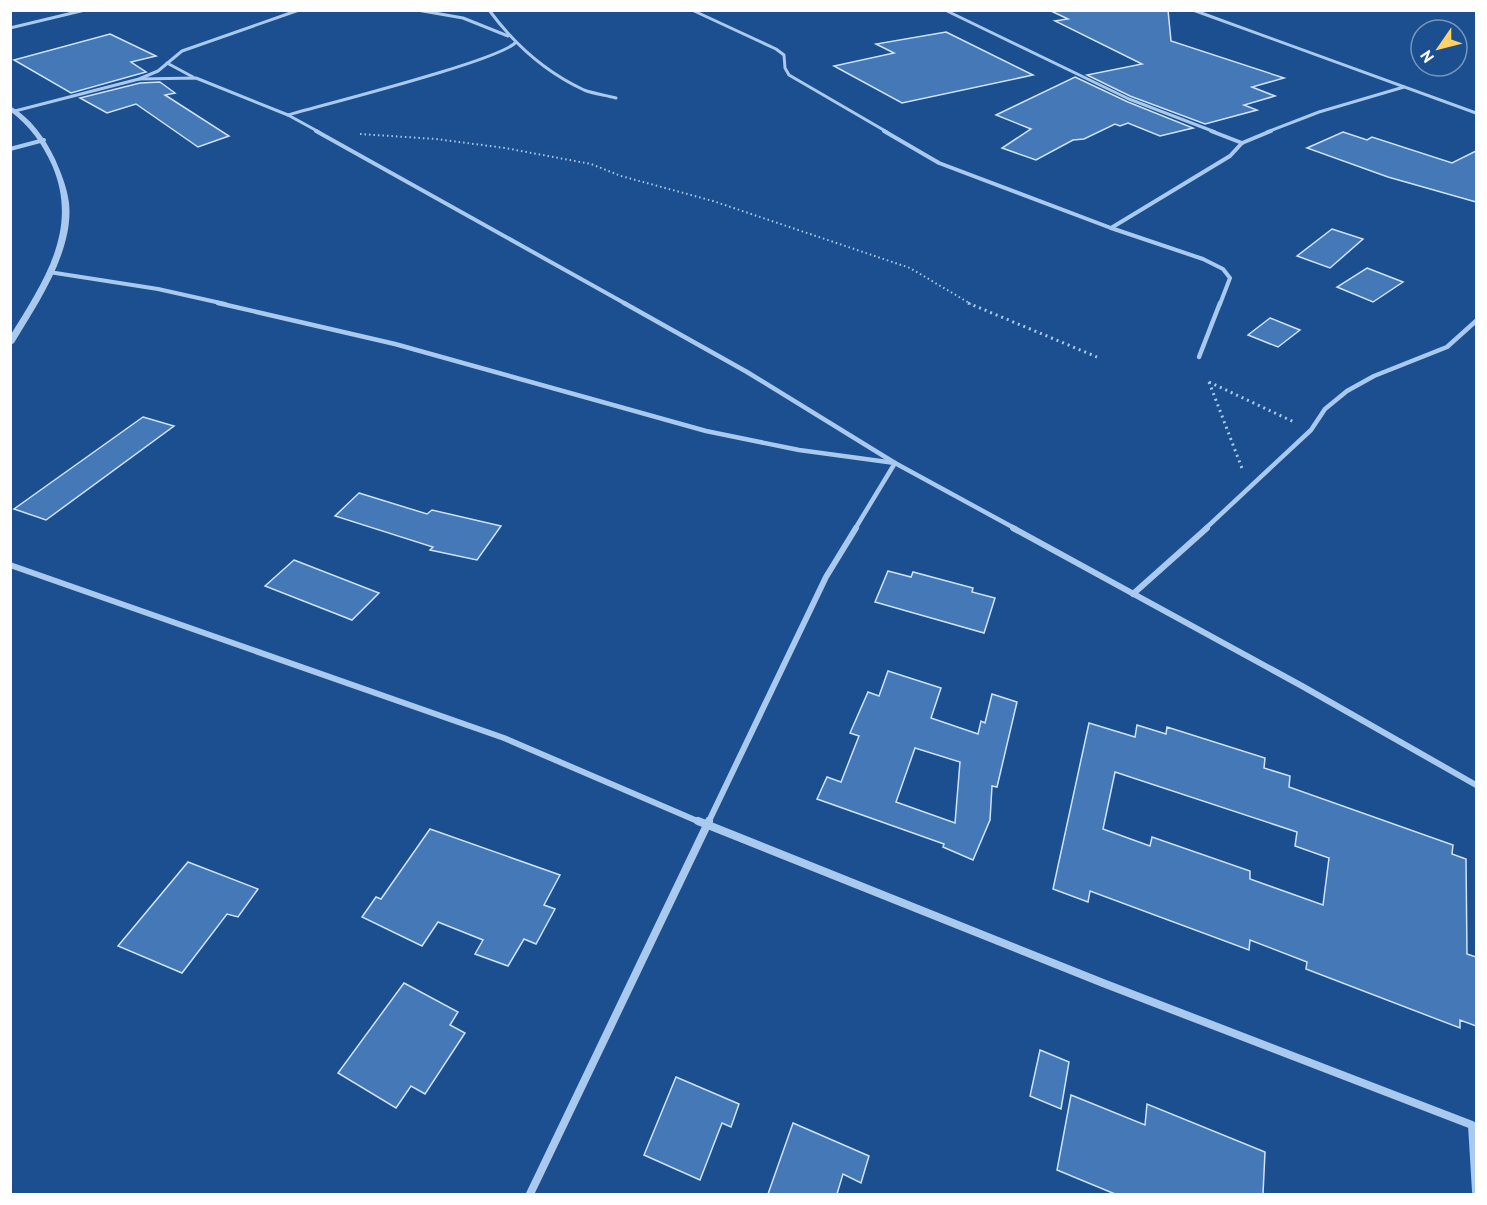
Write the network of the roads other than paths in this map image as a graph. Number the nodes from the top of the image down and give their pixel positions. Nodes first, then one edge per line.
1 (85, 10) edge
2 (299, 10) edge
3 (417, 10) edge
4 (489, 10) edge
5 (692, 10) edge
6 (945, 10) edge
7 (1193, 10) edge
8 (10, 28) edge
9 (508, 36) junction
10 (516, 42) junction
11 (167, 63) junction
12 (196, 78) junction
13 (140, 79) junction
14 (1404, 87) junction
15 (616, 98) dead end
16 (13, 110) edge
17 (1476, 113) edge
18 (288, 115) junction
19 (45, 141) junction
20 (1242, 143) junction
21 (10, 149) edge
22 (1111, 228) junction
23 (49, 272) junction
24 (1476, 323) edge
25 (10, 344) edge
26 (1199, 357) dead end
27 (895, 463) junction
28 (10, 565) edge
29 (1133, 594) junction
30 (1476, 786) edge
31 (705, 824) junction
32 (1476, 1191) edge
33 (530, 1194) edge

1 - 8 street
2 - 11 street
3 - 9 street
4 - 9 street
5 - 22 street
6 - 20 street
7 - 14 street
9 - 10 street
10 - 15 street
10 - 18 street
11 - 12 street
11 - 13 street
12 - 13 street
12 - 18 street
13 - 16 street
14 - 17 street
14 - 20 street
16 - 19 street
18 - 27 street
19 - 21 street
19 - 23 street
20 - 22 street
22 - 26 street
23 - 25 street
23 - 27 street
24 - 29 street
27 - 29 street
27 - 31 street
28 - 31 street
29 - 30 street
31 - 32 street
31 - 33 street

